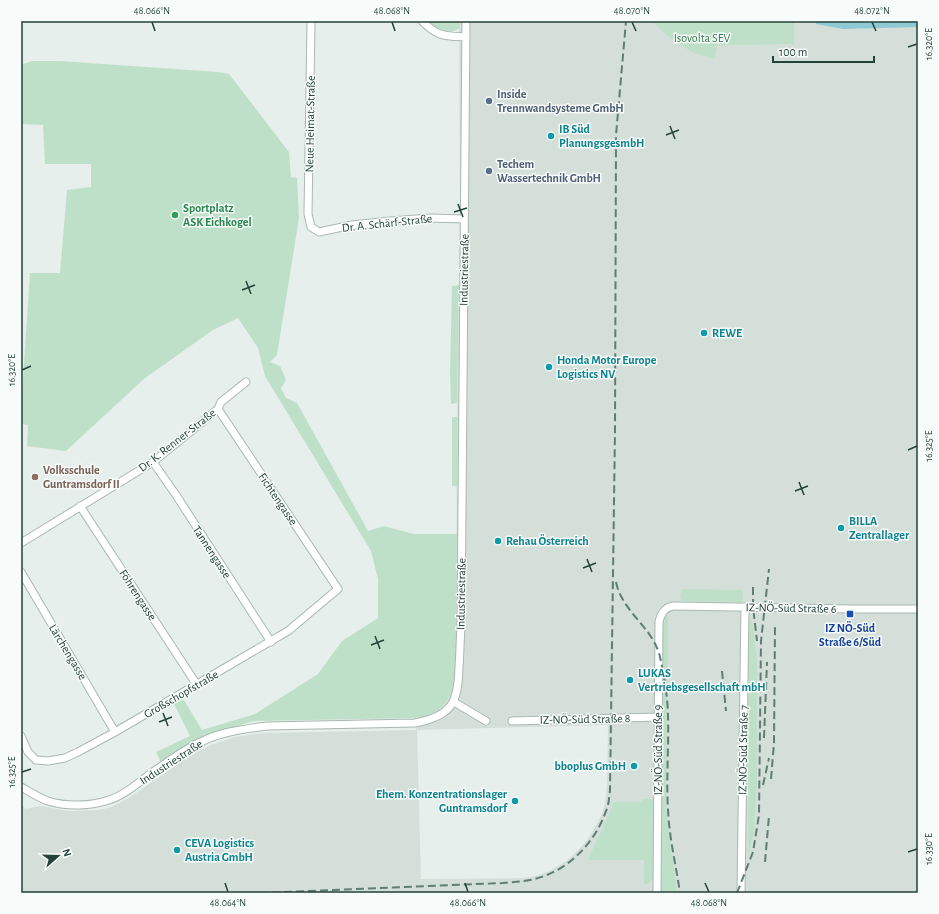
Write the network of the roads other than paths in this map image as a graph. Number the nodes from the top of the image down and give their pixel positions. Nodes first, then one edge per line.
1 (311, 21) edge
2 (422, 21) edge
3 (466, 21) edge
4 (466, 37) junction
5 (464, 219) junction
6 (311, 227) joint
7 (246, 382) dead end
8 (218, 409) junction
9 (153, 462) junction
10 (80, 506) junction
11 (21, 543) edge
12 (21, 572) edge
13 (338, 589) joint
14 (745, 607) junction
15 (665, 609) joint
16 (918, 609) edge
17 (271, 642) junction
18 (196, 685) junction
19 (454, 702) junction
20 (659, 717) junction
21 (486, 720) dead end
22 (512, 721) dead end
23 (115, 732) junction
24 (21, 736) edge
25 (21, 787) edge
26 (657, 893) edge
27 (741, 893) edge

1 - 6 street, Neue Heimat-Straße
2 - 4 street
3 - 4 street, Industriestraße
4 - 5 street, Industriestraße
5 - 6 street, Dr. A. Schärf-Straße
5 - 19 street, Industriestraße
7 - 8 street, Dr. K. Renner-Straße
8 - 9 street, Dr. K. Renner-Straße
8 - 13 street, Fichtengasse
9 - 10 street, Dr. K. Renner-Straße
9 - 17 street, Tannengasse
10 - 11 street, Dr. K. Renner-Straße
10 - 18 street, Föhrengasse
12 - 23 street, Lärchengasse
13 - 17 street, Großschopfstraße
14 - 15 street, IZ-NÖ-Süd Straße 6
14 - 16 street, IZ-NÖ-Süd Straße 6
14 - 27 street, IZ-NÖ-Süd Straße 7
15 - 20 street, IZ-NÖ-Süd Straße 9
17 - 18 street, Großschopfstraße
18 - 23 street, Großschopfstraße
19 - 21 street
19 - 25 street, Industriestraße
20 - 22 street, IZ-NÖ-Süd Straße 8
20 - 26 street, IZ-NÖ-Süd Straße 9
23 - 24 street, Großschopfstraße

